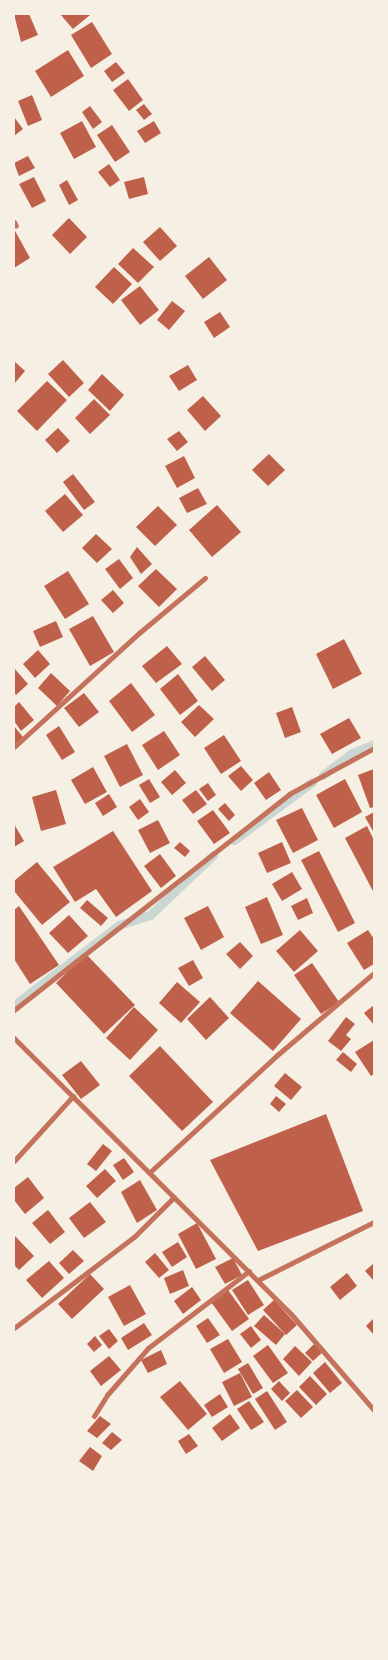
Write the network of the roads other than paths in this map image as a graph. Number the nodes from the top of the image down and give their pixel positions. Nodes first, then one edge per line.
1 (205, 578) dead end
2 (14, 747) edge
3 (374, 748) edge
4 (374, 973) edge
5 (14, 1010) edge
6 (14, 1038) edge
7 (73, 1096) junction
8 (14, 1161) edge
9 (150, 1172) junction
10 (174, 1197) junction
11 (374, 1222) edge
12 (249, 1271) junction
13 (258, 1280) junction
14 (14, 1328) edge
15 (374, 1410) edge
16 (94, 1416) dead end

1 - 2 street
3 - 5 street
4 - 9 street
6 - 7 street
7 - 8 street
7 - 9 street
9 - 10 street
10 - 12 street
10 - 14 street
11 - 13 street
12 - 13 street
12 - 16 street
13 - 15 street

